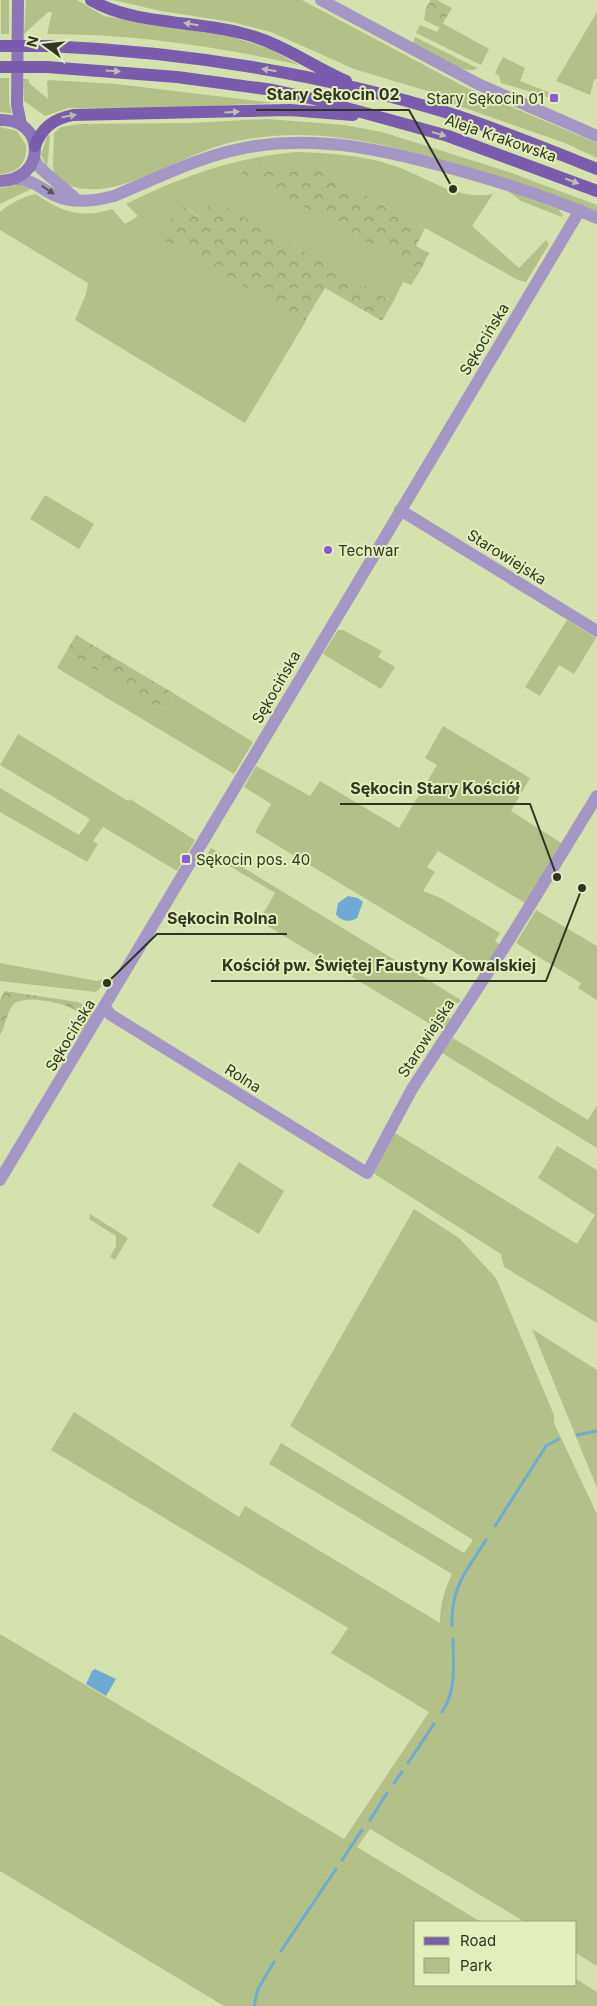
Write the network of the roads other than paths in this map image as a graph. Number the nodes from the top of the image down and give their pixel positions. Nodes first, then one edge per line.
1 (18, 0) edge
2 (91, 0) edge
3 (321, 0) edge
4 (0, 46) edge
5 (0, 67) edge
6 (368, 92) junction
7 (0, 120) edge
8 (392, 120) junction
9 (21, 124) junction
10 (597, 136) edge
11 (35, 146) junction
12 (34, 159) junction
13 (597, 169) edge
14 (17, 178) junction
15 (0, 181) edge
16 (597, 190) edge
17 (78, 200) junction
18 (580, 210) junction
19 (597, 218) edge
20 (400, 510) junction
21 (597, 631) edge
22 (597, 796) edge
23 (105, 1008) junction
24 (367, 1173) joint
25 (0, 1180) edge

1 - 9 main road
6 -> 2 main road
3 - 10 street
6 -> 4 main road, bridge
5 -> 8 main road, bridge
6 - 13 main road, Aleja Krakowska
7 - 9 main road
11 -> 8 main road
8 -> 16 main road, Aleja Krakowska
9 - 11 main road
11 - 12 main road
12 - 14 main road
12 - 17 street
14 - 15 main road
14 -> 17 street
17 - 18 street
18 - 19 street
18 - 20 street, Sękocińska
20 - 21 street, Starowiejska
20 - 23 street, Sękocińska
22 - 24 street, Starowiejska
23 - 24 street, Rolna
23 - 25 street, Sękocińska

